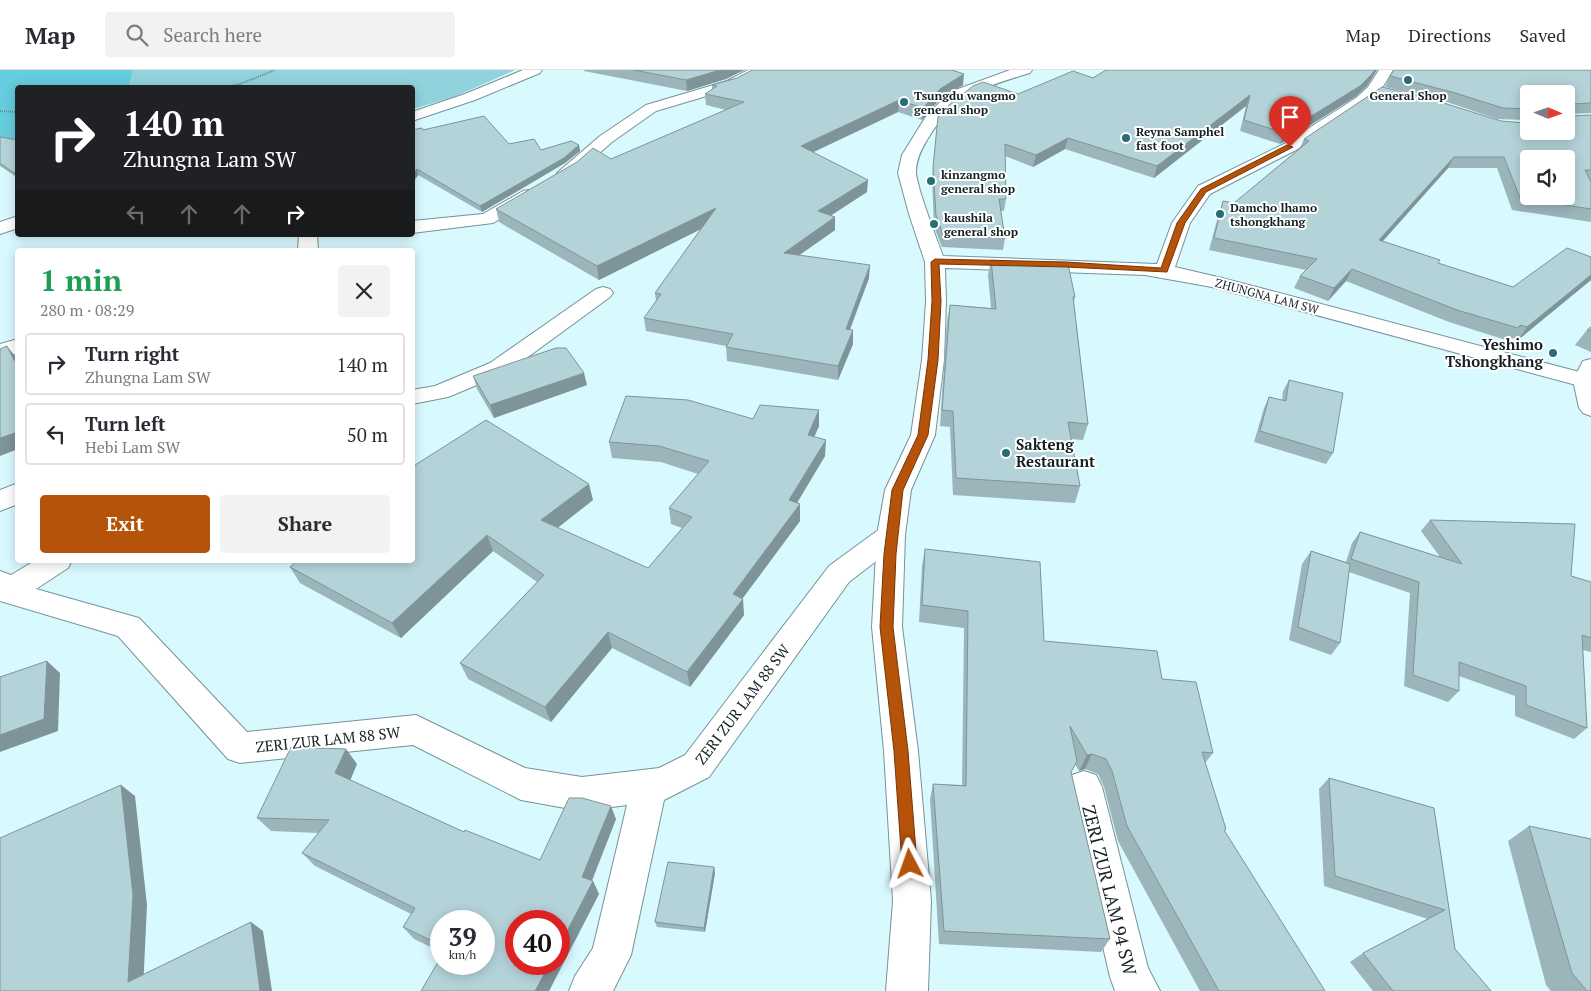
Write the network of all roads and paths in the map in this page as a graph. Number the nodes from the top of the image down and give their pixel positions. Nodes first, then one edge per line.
1 (276, 70) edge
2 (535, 70) edge
3 (759, 70) edge
4 (1025, 70) edge
5 (1386, 70) edge
6 (236, 85) edge
7 (1374, 90) junction
8 (1391, 94) edge
9 (0, 111) edge
10 (15, 112) edge
11 (415, 116) edge
12 (15, 221) edge
13 (415, 227) edge
14 (0, 228) edge
15 (935, 262) junction
16 (1164, 271) junction
17 (603, 293) dead end
18 (15, 346) edge
19 (0, 352) edge
20 (1589, 376) edge
21 (415, 396) edge
22 (1591, 408) edge
23 (15, 494) edge
24 (0, 502) edge
25 (891, 536) junction
26 (52, 563) edge
27 (4, 587) edge
28 (649, 786) junction
29 (1084, 787) dead end
30 (590, 991) edge
31 (907, 991) edge
32 (1138, 991) edge

1 - 6 path
2 - 11 street
3 - 13 street
4 - 15 street
5 - 7 street
7 - 8 street
7 - 16 street
9 - 10 path
12 - 14 street
15 - 16 street, ZHUNGNA LAM SW
15 - 25 street
16 - 20 street, ZHUNGNA LAM SW
17 - 21 street
18 - 19 street
20 - 22 street
23 - 24 street
25 - 28 street, ZERI ZUR LAM 88 SW
25 - 31 street
26 - 27 street
27 - 28 street, ZERI ZUR LAM 88 SW
28 - 30 street
29 - 32 street, ZERI ZUR LAM 94 SW

